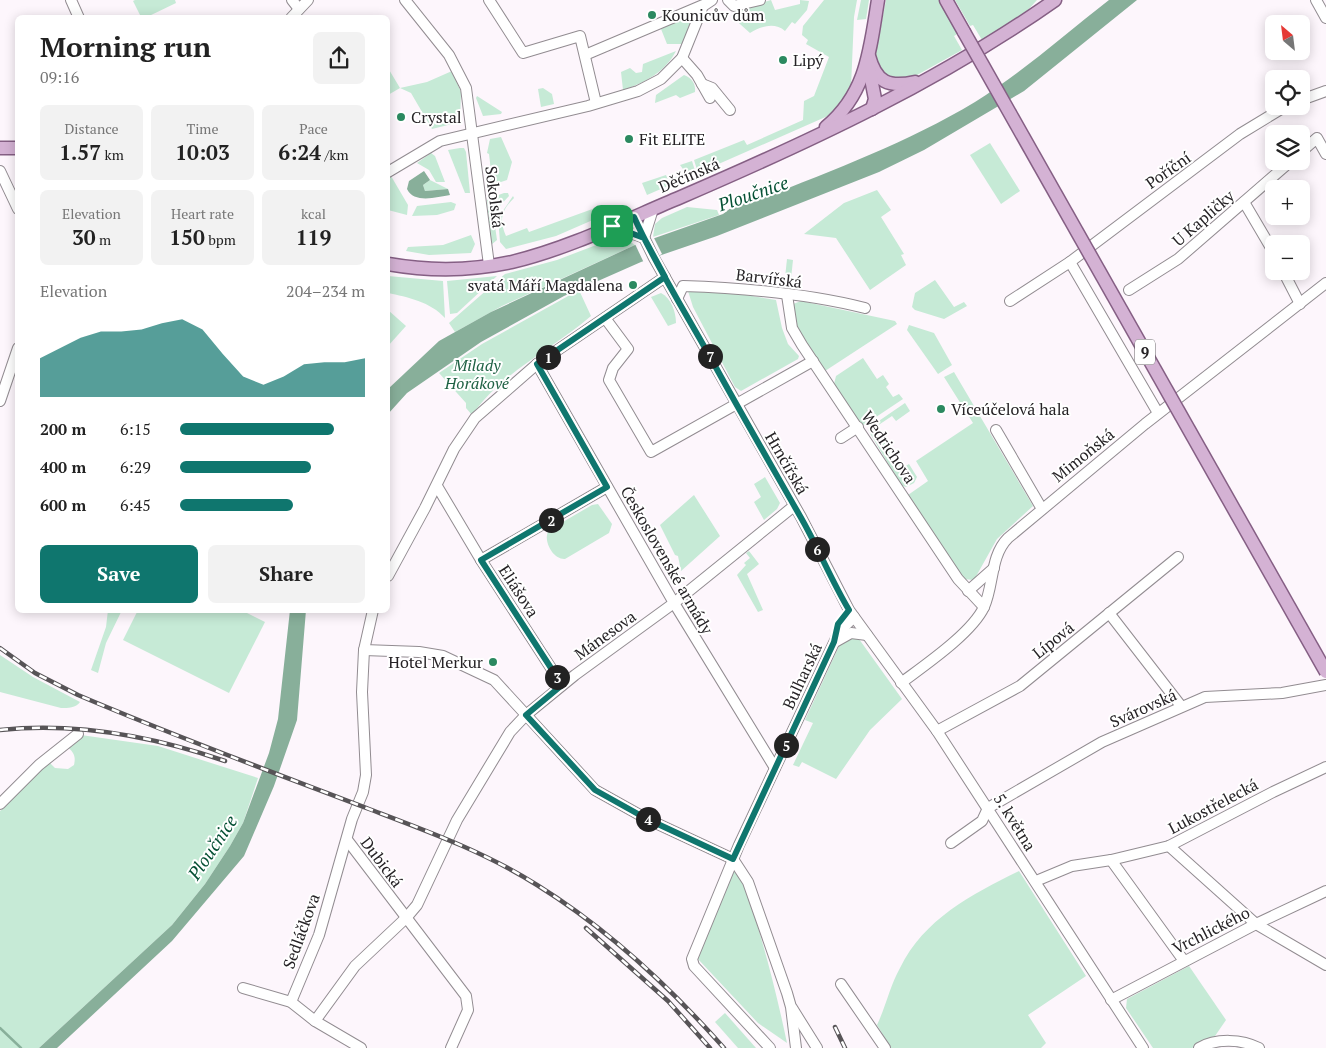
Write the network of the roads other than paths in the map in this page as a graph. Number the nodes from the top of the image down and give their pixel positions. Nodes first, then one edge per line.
1 (71, 0) edge
2 (292, 0) edge
3 (308, 0) edge
4 (405, 0) edge
5 (489, 0) edge
6 (728, 0) edge
7 (760, 0) edge
8 (878, 0) edge
9 (946, 0) edge
10 (1041, 0) edge
11 (1056, 0) edge
12 (1316, 0) edge
13 (706, 2) edge
14 (299, 9) junction
15 (77, 15) edge
16 (294, 15) edge
17 (1326, 18) edge
18 (1028, 19) junction
19 (585, 55) junction
20 (868, 56) junction
21 (682, 58) junction
22 (932, 76) junction
23 (861, 81) junction
24 (702, 83) junction
25 (1326, 91) edge
26 (1310, 97) edge
27 (710, 98) dead end
28 (596, 103) junction
29 (872, 109) junction
30 (730, 110) dead end
31 (1271, 115) edge
32 (472, 133) junction
33 (812, 138) junction
34 (1310, 144) edge
35 (0, 148) edge
36 (15, 148) edge
37 (1326, 154) edge
38 (1281, 170) edge
39 (0, 171) edge
40 (390, 171) edge
41 (15, 202) edge
42 (1244, 202) junction
43 (653, 209) junction
44 (634, 217) junction
45 (612, 226) junction
46 (644, 238) junction
47 (1265, 238) edge
48 (1070, 262) junction
49 (390, 264) edge
50 (489, 265) junction
51 (665, 277) junction
52 (1288, 280) edge
53 (1326, 283) edge
54 (1129, 290) dead end
55 (787, 295) junction
56 (677, 299) junction
57 (1010, 301) dead end
58 (1300, 304) junction
59 (865, 308) dead end
60 (605, 318) junction
61 (15, 356) edge
62 (813, 361) junction
63 (537, 364) junction
64 (0, 401) edge
65 (736, 404) junction
66 (1158, 413) junction
67 (858, 427) junction
68 (996, 430) dead end
69 (841, 438) dead end
70 (437, 486) junction
71 (607, 487) junction
72 (794, 506) junction
73 (1042, 509) junction
74 (1178, 557) dead end
75 (481, 560) junction
76 (994, 567) junction
77 (390, 572) edge
78 (968, 591) junction
79 (674, 603) junction
80 (984, 607) junction
81 (372, 613) edge
82 (1109, 613) junction
83 (852, 614) junction
84 (866, 635) junction
85 (834, 642) junction
86 (364, 650) junction
87 (1326, 672) edge
88 (901, 683) junction
89 (562, 685) junction
90 (1326, 685) edge
91 (1181, 706) junction
92 (526, 715) junction
93 (937, 731) junction
94 (78, 734) dead end
95 (1326, 767) edge
96 (775, 768) junction
97 (0, 804) edge
98 (988, 808) junction
99 (348, 841) junction
100 (952, 843) dead end
101 (1168, 846) junction
102 (733, 859) junction
103 (1111, 860) junction
104 (1036, 881) junction
105 (1326, 891) edge
106 (406, 918) junction
107 (1256, 924) junction
108 (1184, 961) junction
109 (1326, 965) edge
110 (841, 984) dead end
111 (243, 988) dead end
112 (1111, 1000) junction
113 (291, 1002) junction
114 (791, 1007) junction
115 (316, 1021) junction
116 (361, 1048) edge
117 (451, 1048) edge
118 (770, 1048) edge
119 (796, 1048) edge
120 (817, 1048) edge
121 (886, 1048) edge
122 (1143, 1048) edge
123 (1199, 1048) edge
124 (1259, 1048) edge

1 - 15 street
2 - 14 street
3 - 14 street
4 - 32 street, Sokolská
5 - 19 street
6 - 7 street
8 - 20 main road
9 - 87 main road, 9, bridge
10 - 18 main road
11 - 18 main road, Děčínská
12 - 17 street
13 - 19 street
13 - 21 street
14 - 16 street
18 - 22 main road, Děčínská
19 - 28 street
20 - 22 main road
20 - 23 main road
20 - 29 main road
21 - 24 street
21 - 28 street
22 - 29 main road, Děčínská
23 - 29 main road
23 - 33 main road
24 - 27 street
24 - 30 street
25 - 26 street
28 - 32 street
29 - 33 main road, Děčínská
31 - 48 street, Poříční
32 - 40 street
32 - 50 street, Sokolská
33 - 43 main road, Děčínská
34 - 37 street
35 - 36 main road
38 - 42 street, U Kapličky
39 - 41 street
42 - 47 street
42 - 54 street, U Kapličky
43 - 44 main road, Děčínská
43 - 46 street
44 - 45 main road, Děčínská
44 - 46 street, Hrnčířská
45 - 46 street
45 - 50 main road, Děčínská
46 - 51 street, Hrnčířská
48 - 57 street, Poříční
48 - 66 street
49 - 50 main road, Děčínská
51 - 56 street, Hrnčířská
51 - 60 street
52 - 58 street
53 - 58 street, Mimoňská
55 - 56 street, Barvířská
55 - 59 street, Barvířská
55 - 62 street, Wedrichova
56 - 65 street, Hrnčířská
58 - 66 street, Mimoňská
60 - 63 street
60 - 65 street
61 - 64 street
62 - 65 street
62 - 67 street, Wedrichova
63 - 70 street
63 - 71 street, Československé armády
65 - 72 street, Hrnčířská
66 - 73 street, Mimoňská
67 - 69 street
67 - 78 street, Wedrichova
68 - 73 street
70 - 75 street, Eliášova
70 - 77 street
71 - 75 street
71 - 79 street, Československé armády
72 - 79 street, Mánesova
72 - 83 street, Hrnčířská
73 - 76 street, Mimoňská
74 - 82 street, Lípová
75 - 89 street, Eliášova
76 - 78 street
76 - 80 street, Mimoňská
78 - 80 street, Wedrichova
79 - 89 street, Mánesova
79 - 96 street, Československé armády
80 - 88 street, Mimoňská
81 - 86 street, Dubická
82 - 91 street
82 - 93 street, Lípová
83 - 84 street, 5. května
83 - 85 street, Bulharská
84 - 85 street, Bulharská
84 - 88 street, 5. května
85 - 96 street, Bulharská
86 - 92 street
86 - 99 street, Dubická
88 - 93 street, 5. května
89 - 92 street, Mánesova
90 - 91 street, Svárovská
91 - 98 street, Svárovská
92 - 102 street
92 - 106 street, Mánesova
93 - 98 street, 5. května
94 - 97 street
95 - 101 street, Lukostřelecká
96 - 102 street, Bulharská
98 - 100 street
98 - 104 street, 5. května
99 - 106 street, Dubická
99 - 113 street, Sedláčkova
101 - 103 street, Lukostřelecká
101 - 107 street
102 - 114 street
102 - 118 street, Bulharská
103 - 104 street, Lukostřelecká
103 - 108 street
104 - 112 street, 5. května
105 - 107 street, Vrchlického
106 - 115 street, Mánesova
106 - 117 street, Dubická
107 - 108 street, Vrchlického
107 - 109 street
108 - 112 street, Vrchlického
110 - 121 street
111 - 113 street
112 - 122 street, 5. května
113 - 115 street
114 - 119 street
114 - 120 street
115 - 116 street
123 - 124 street

